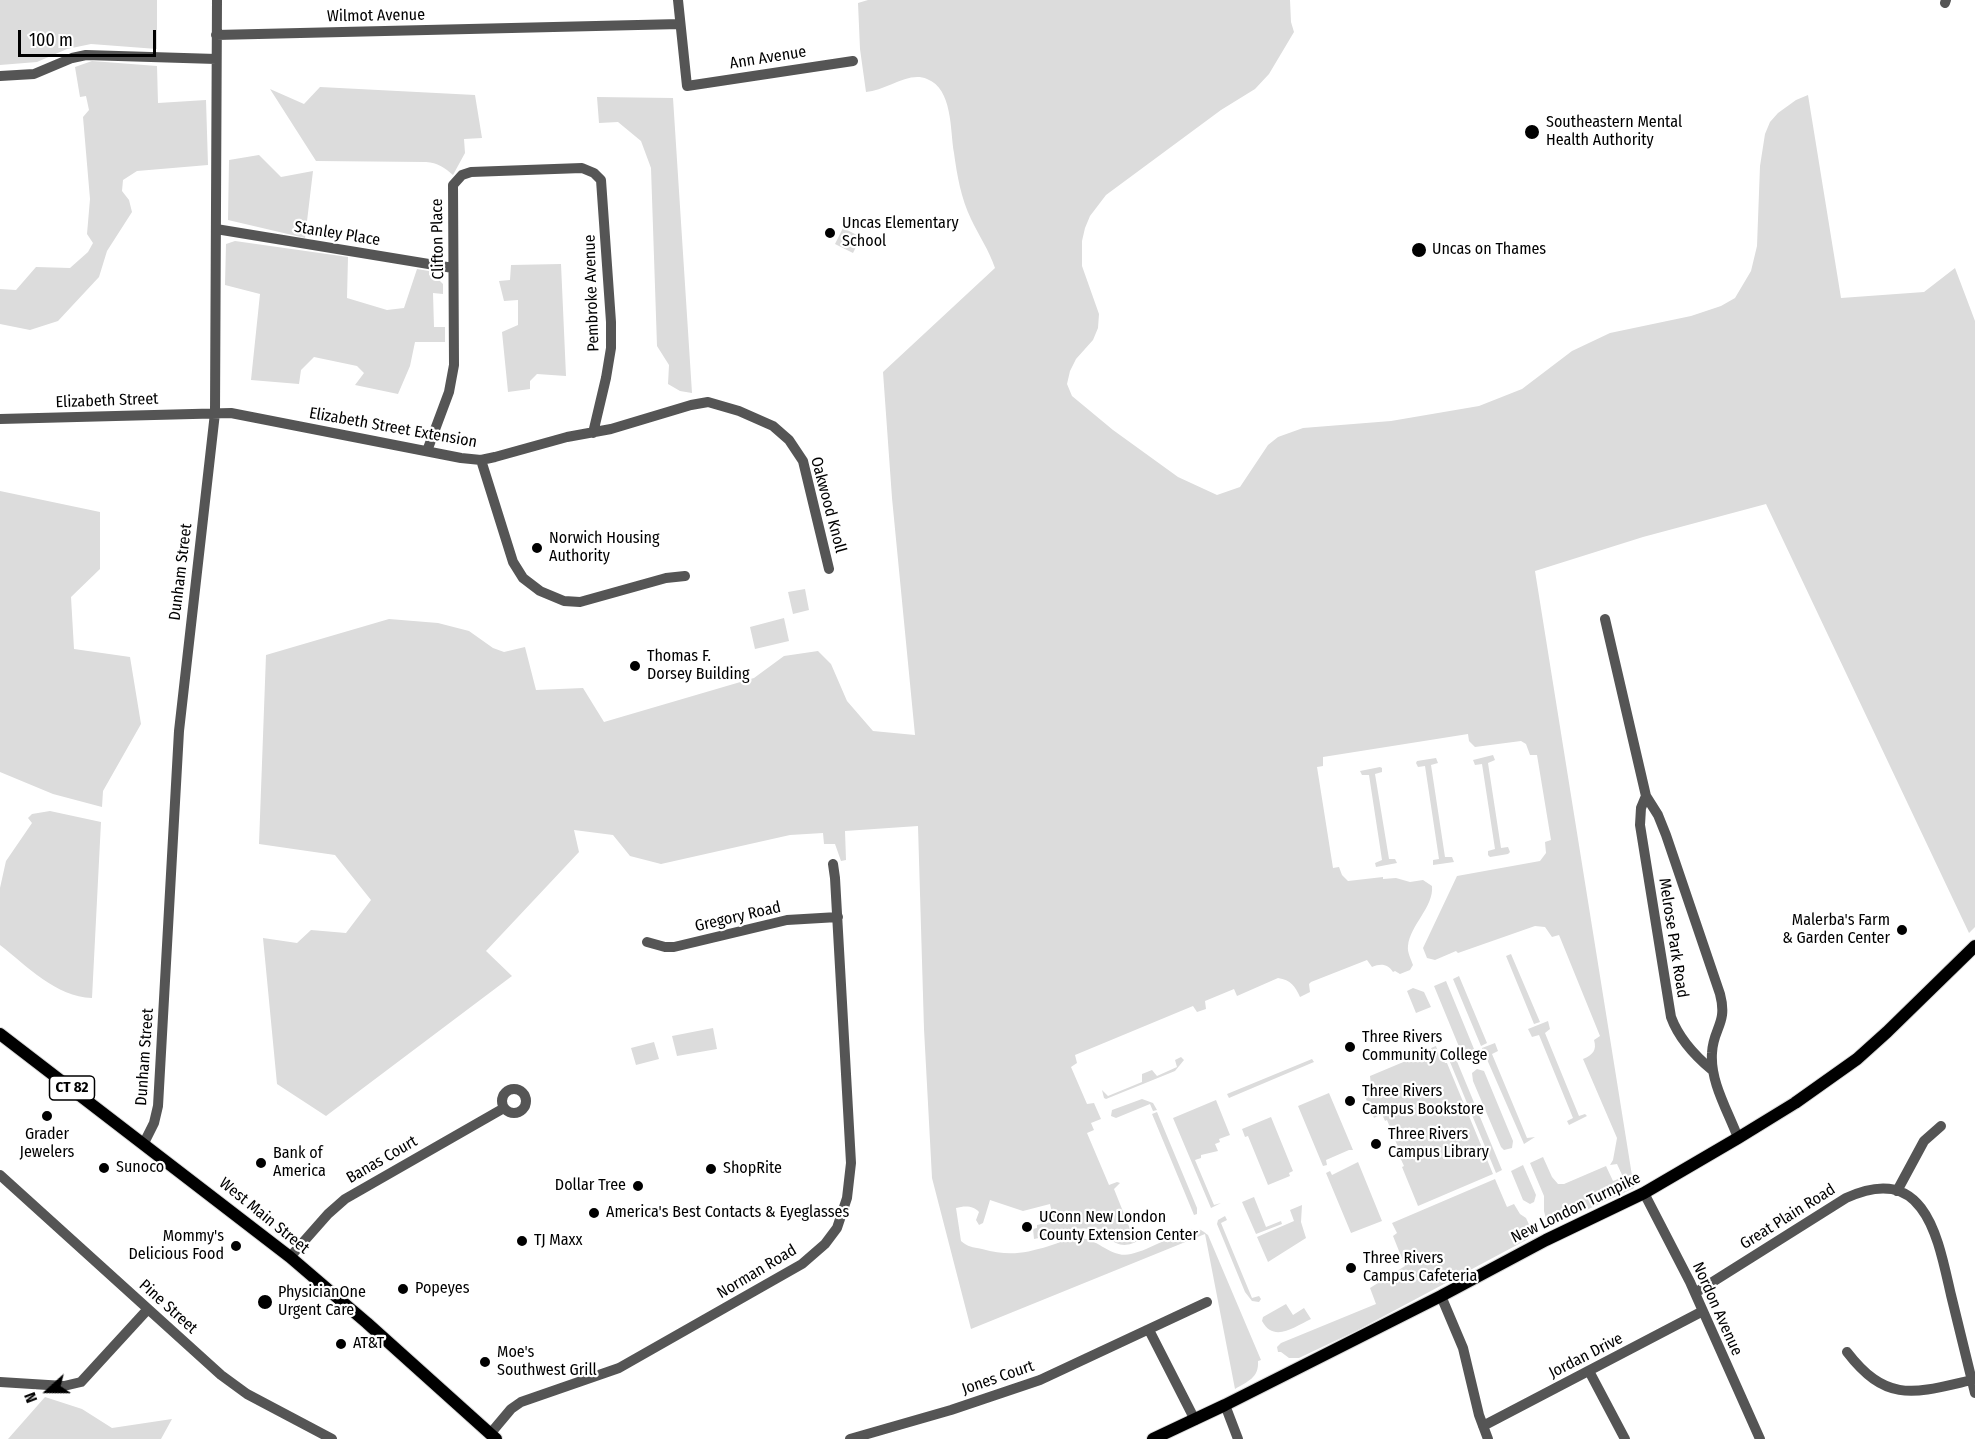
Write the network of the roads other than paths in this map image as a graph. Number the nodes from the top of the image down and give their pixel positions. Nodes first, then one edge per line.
1 (217, 0) edge
2 (678, 0) edge
3 (680, 24) junction
4 (216, 35) junction
5 (216, 59) junction
6 (854, 61) dead end
7 (0, 76) edge
8 (603, 186) joint
9 (216, 230) junction
10 (453, 268) junction
11 (704, 403) joint
12 (216, 414) junction
13 (0, 419) edge
14 (592, 433) junction
15 (427, 451) junction
16 (481, 460) junction
17 (829, 569) dead end
18 (685, 576) dead end
19 (1605, 619) dead end
20 (1646, 796) junction
21 (833, 864) dead end
22 (838, 916) junction
23 (647, 942) dead end
24 (1975, 946) edge
25 (0, 1034) edge
26 (1712, 1071) junction
27 (504, 1108) dead end
28 (1941, 1126) dead end
29 (1738, 1138) junction
30 (144, 1143) junction
31 (0, 1175) edge
32 (1897, 1191) junction
33 (1644, 1193) junction
34 (290, 1257) junction
35 (1695, 1293) junction
36 (1441, 1296) junction
37 (1207, 1302) dead end
38 (148, 1309) junction
39 (1702, 1311) junction
40 (1149, 1330) junction
41 (1847, 1352) dead end
42 (1589, 1371) junction
43 (1972, 1380) junction
44 (0, 1382) edge
45 (1975, 1393) edge
46 (1225, 1405) junction
47 (1195, 1420) junction
48 (1483, 1426) junction
49 (493, 1436) edge
50 (332, 1439) edge
51 (850, 1439) edge
52 (1153, 1439) edge
53 (1238, 1439) edge
54 (1488, 1439) edge
55 (1625, 1439) edge
56 (1760, 1439) edge

1 - 4 street, Dunham Street
2 - 3 street
3 - 4 street, Wilmot Avenue
3 - 6 street, Ann Avenue
4 - 5 street, Dunham Street
5 - 7 street
5 - 9 street, Dunham Street
8 - 10 street, Clifton Place
8 - 14 street, Pembroke Avenue
9 - 10 street, Stanley Place
9 - 12 street, Dunham Street
10 - 15 street, Clifton Place
11 - 14 street, Elizabeth Street Extension
11 - 17 street, Oakwood Knoll
12 - 13 street, Elizabeth Street
12 - 15 street, Elizabeth Street Extension
12 - 30 street, Dunham Street
14 - 16 street, Elizabeth Street Extension
15 - 16 street, Elizabeth Street Extension
16 - 18 street
19 - 20 street, Melrose Park Road
20 - 26 street, Melrose Park Road
20 - 26 street, Melrose Park Road
21 - 22 street, Norman Road
22 - 23 street, Gregory Road
22 - 49 street, Norman Road
24 - 29 main road, New London Turnpike
25 - 30 main road, West Main Street / CT 82
26 - 29 street, Melrose Park Road
27 - 34 street, Banas Court
28 - 32 street
29 - 33 main road, New London Turnpike
30 - 34 main road, West Main Street / CT 82
31 - 38 street, Pine Street
32 - 35 street, Great Plain Road
32 - 43 street
33 - 35 street, Nordon Avenue
33 - 36 main road, New London Turnpike
34 - 49 main road, West Main Street / CT 82
35 - 39 street, Nordon Avenue
36 - 46 main road, New London Turnpike
36 - 48 street
37 - 40 street, Jones Court
38 - 44 street
38 - 50 street, Pine Street
39 - 42 street, Jordan Drive
39 - 56 street, Nordon Avenue
40 - 47 street
40 - 51 street, Jones Court
41 - 43 street
42 - 48 street, Jordan Drive
42 - 55 street
43 - 45 street
46 - 47 main road, New London Turnpike
46 - 53 street
47 - 52 main road, New London Turnpike
48 - 54 street

